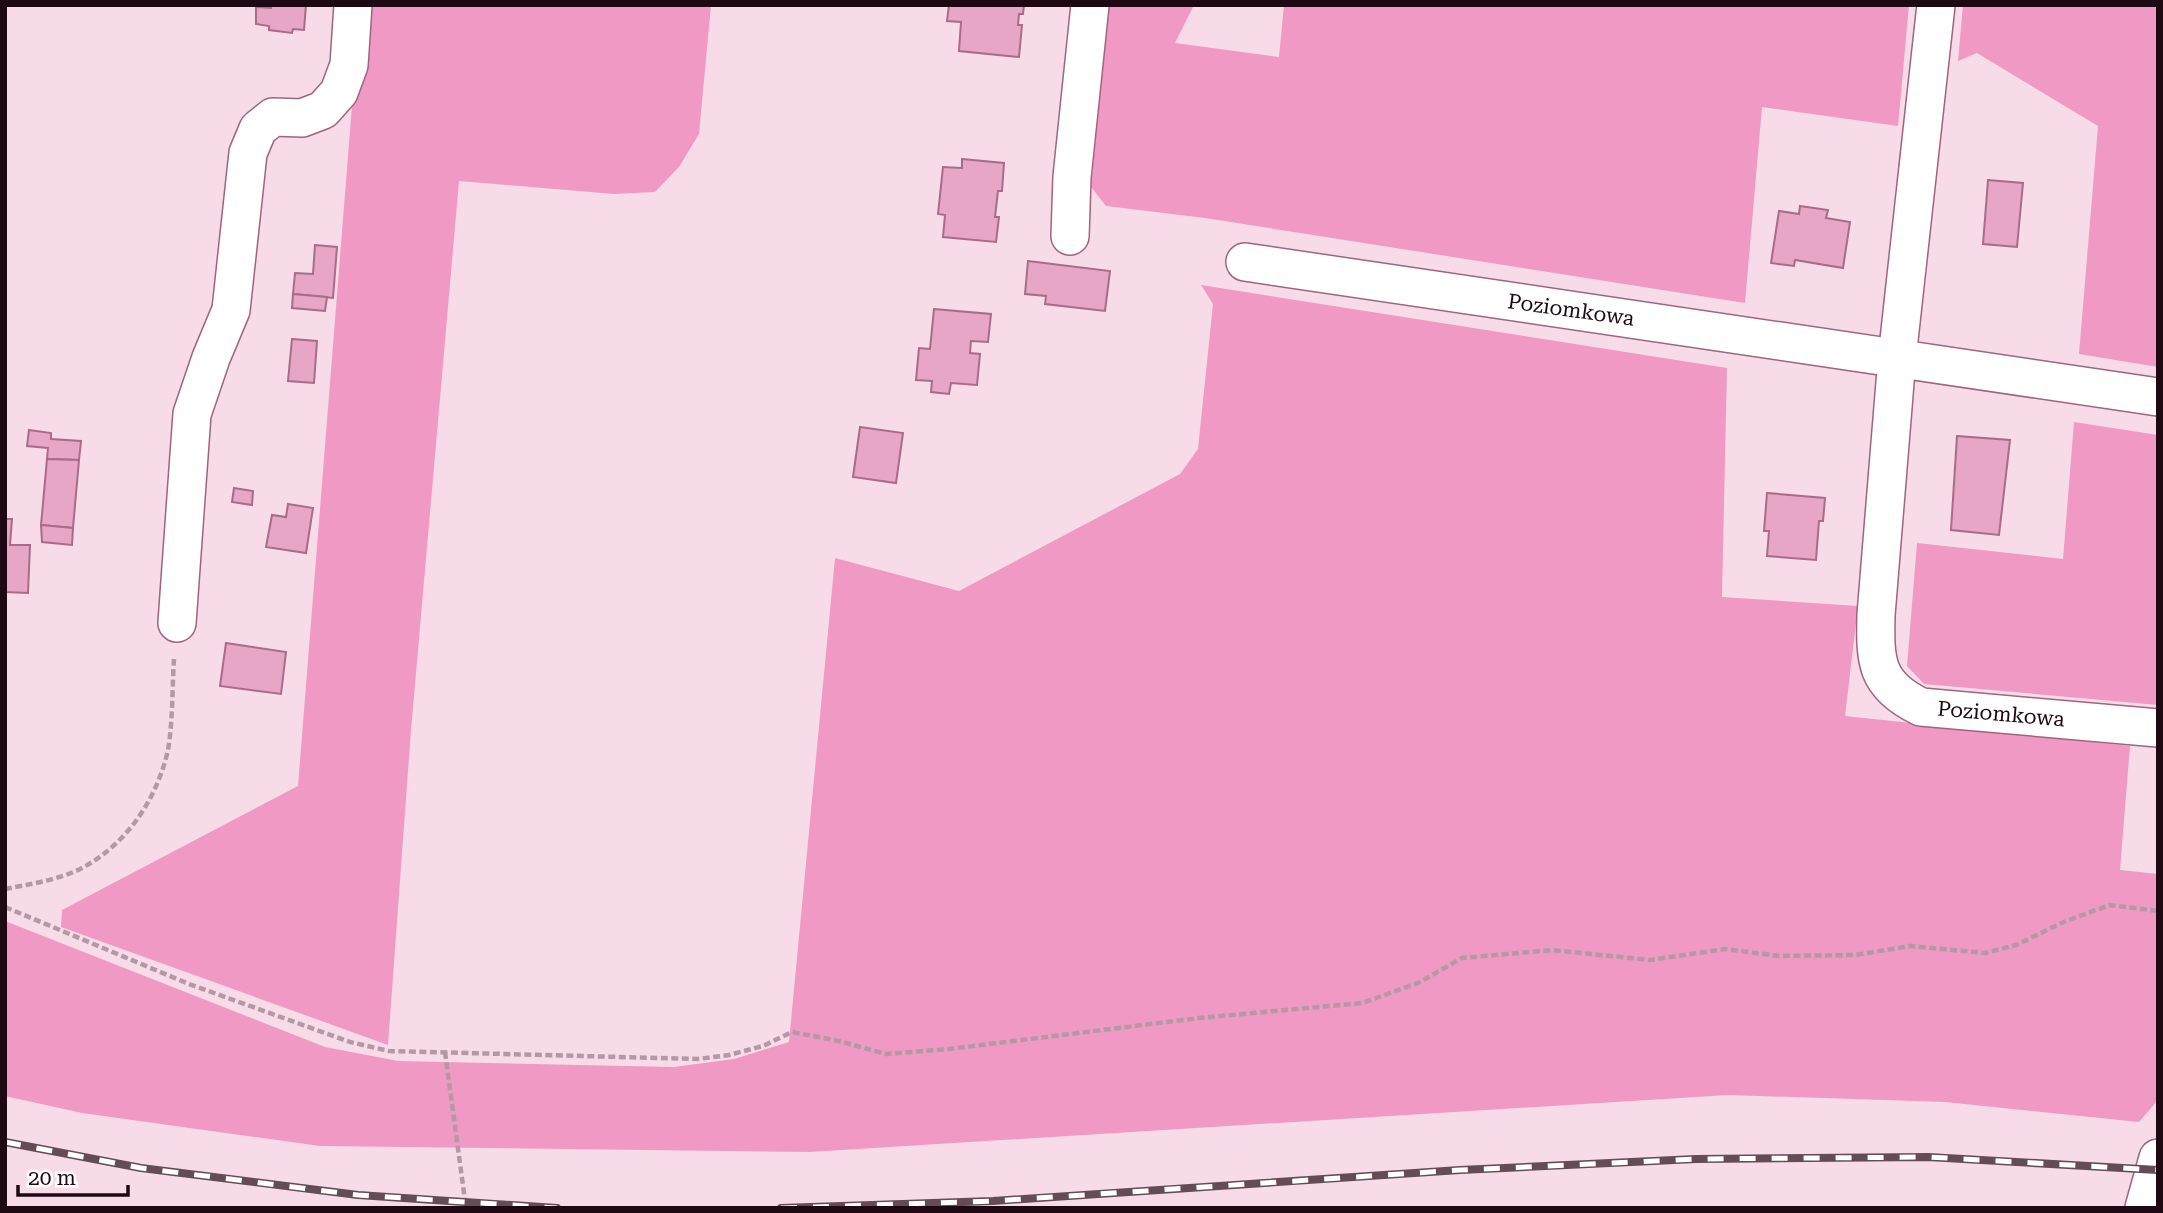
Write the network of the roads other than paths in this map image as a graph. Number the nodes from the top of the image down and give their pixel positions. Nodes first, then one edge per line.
1 (353, 5) edge
2 (1090, 5) edge
3 (1936, 5) edge
4 (1070, 236) dead end
5 (1245, 262) dead end
6 (1898, 358) junction
7 (2158, 397) edge
8 (177, 623) road end
9 (2158, 728) edge
10 (2158, 1157) edge
11 (2144, 1208) edge

1 - 8 street
2 - 4 street
3 - 6 street, Poziomkowa
5 - 6 street, Poziomkowa
6 - 7 street, Poziomkowa
6 - 9 street, Poziomkowa
10 - 11 street

